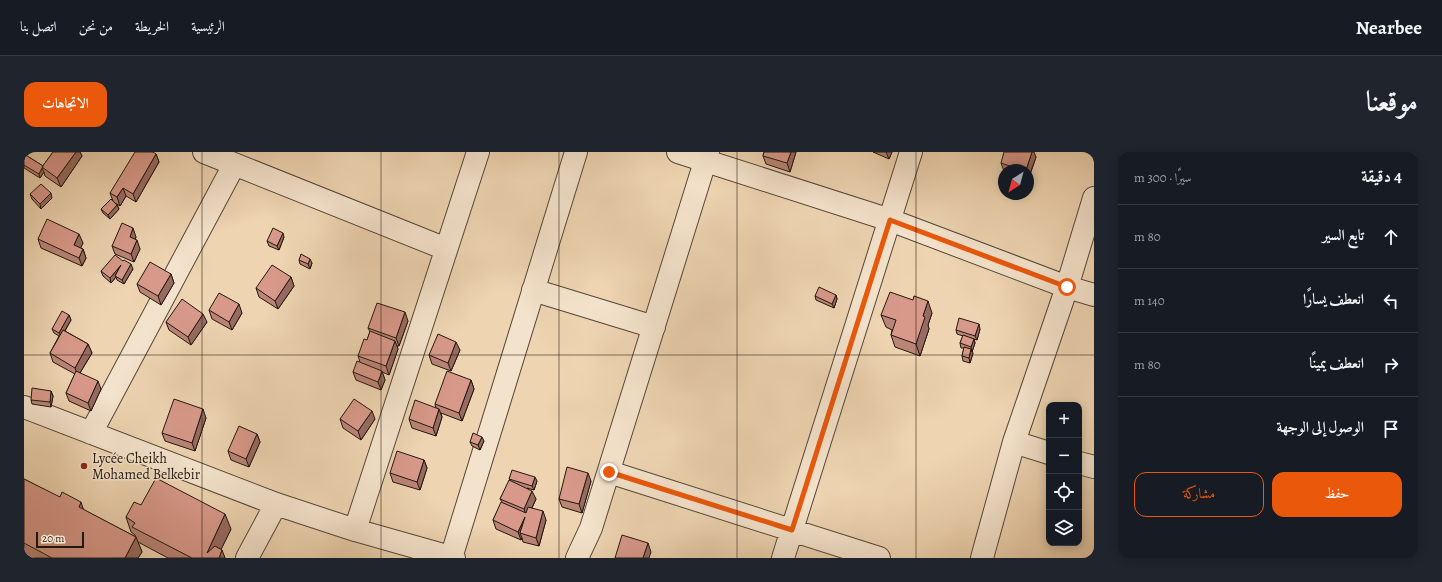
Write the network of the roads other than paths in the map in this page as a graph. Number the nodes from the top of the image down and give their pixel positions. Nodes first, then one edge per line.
1 (204, 152) edge
2 (478, 152) edge
3 (576, 152) edge
4 (678, 152) edge
5 (911, 152) edge
6 (707, 156) edge
7 (234, 165) junction
8 (1094, 198) edge
9 (890, 220) junction
10 (446, 249) junction
11 (1067, 287) junction
12 (533, 290) junction
13 (1094, 295) edge
14 (654, 327) junction
15 (24, 407) edge
16 (91, 433) junction
17 (1014, 442) junction
18 (1046, 452) edge
19 (1082, 463) edge
20 (1094, 467) edge
21 (609, 472) junction
22 (276, 504) junction
23 (355, 530) junction
24 (792, 530) junction
25 (247, 558) edge
26 (452, 558) edge
27 (577, 558) edge
28 (783, 558) edge
29 (879, 558) edge
30 (982, 558) edge

1 - 7 street
2 - 10 street
3 - 12 street
4 - 6 street
5 - 9 street
6 - 9 street
6 - 14 street
7 - 10 street
7 - 16 street
8 - 11 street
9 - 11 street
9 - 24 street
10 - 23 street
11 - 13 street
11 - 17 street
12 - 14 street
12 - 26 street
14 - 21 street
15 - 16 street
16 - 22 street
17 - 18 street
17 - 30 street
19 - 20 street
21 - 24 street
21 - 27 street
22 - 23 street
22 - 25 street
23 - 26 street
24 - 28 street
24 - 29 street

